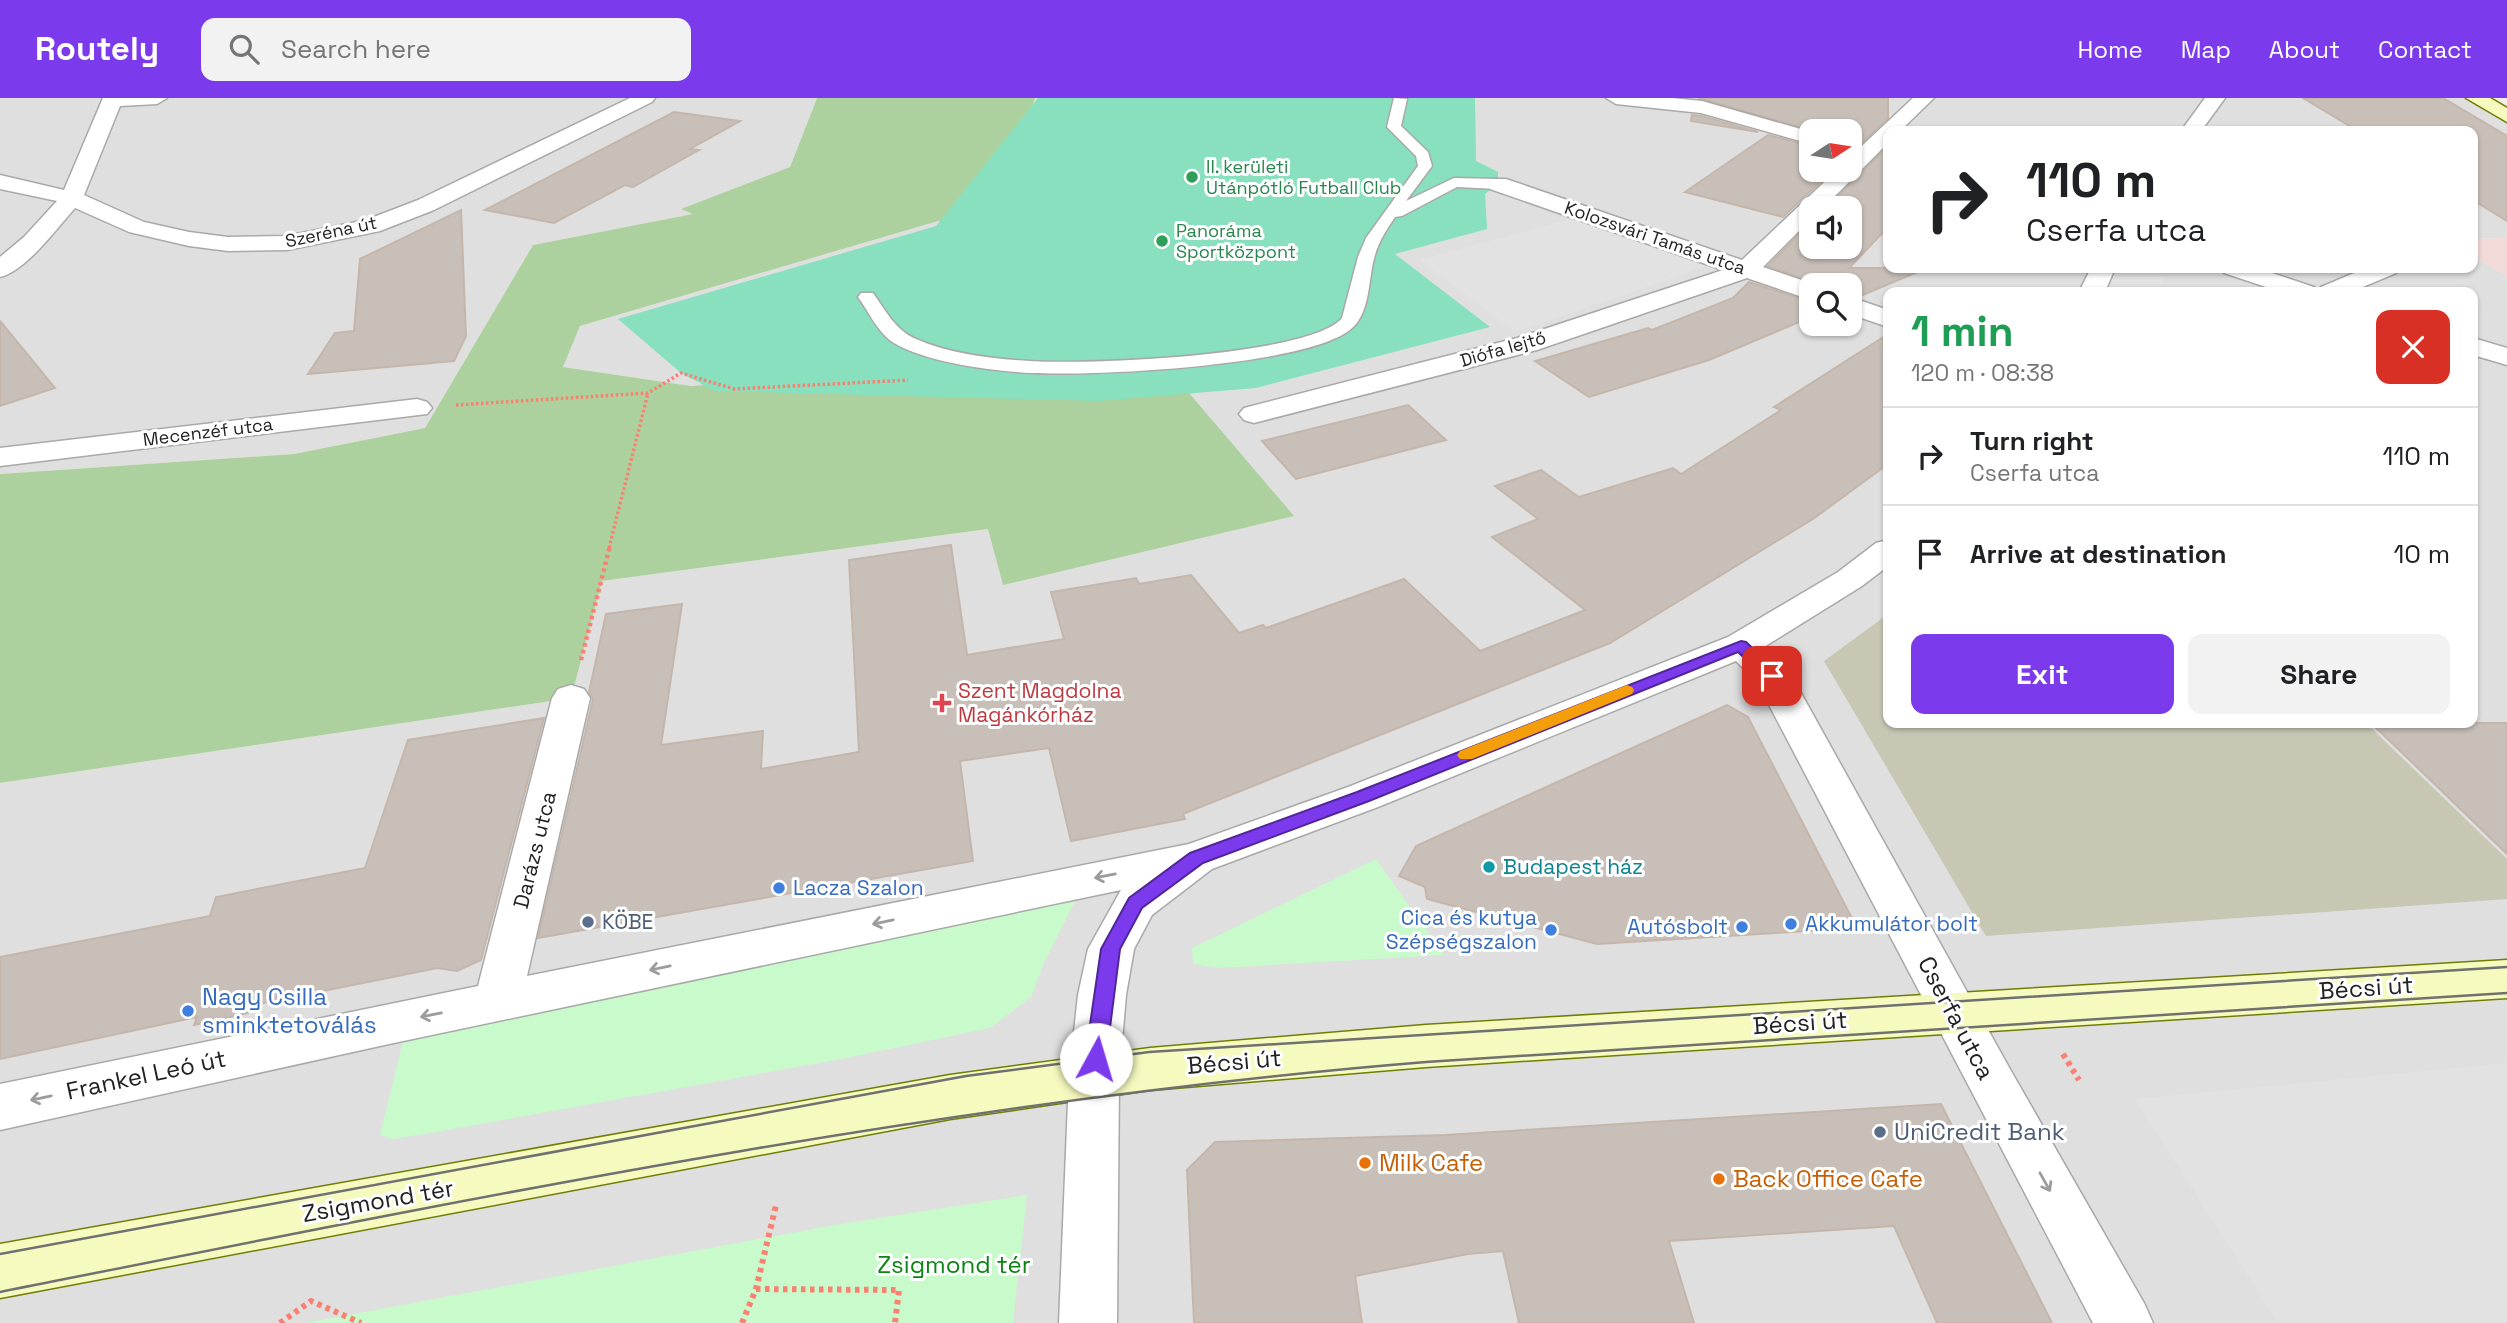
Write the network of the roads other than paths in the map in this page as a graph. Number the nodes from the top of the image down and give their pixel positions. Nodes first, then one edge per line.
1 (157, 98) edge
2 (645, 98) edge
3 (1616, 98) edge
4 (1924, 98) edge
5 (2215, 98) edge
6 (2476, 98) edge
7 (116, 99) edge
8 (1400, 99) edge
9 (1707, 102) edge
10 (2504, 113) edge
11 (1895, 126) edge
12 (2195, 126) edge
13 (1799, 134) edge
14 (1883, 136) edge
15 (1862, 149) edge
16 (1862, 152) edge
17 (1883, 158) edge
18 (87, 164) junction
19 (0, 181) edge
20 (1836, 182) edge
21 (1498, 184) joint
22 (72, 198) junction
23 (1388, 217) junction
24 (0, 270) edge
25 (1746, 270) junction
26 (2248, 273) edge
27 (2375, 273) edge
28 (2290, 287) edge
29 (2342, 287) edge
30 (1799, 288) edge
31 (867, 297) dead end
32 (1862, 309) edge
33 (1883, 317) edge
34 (2478, 348) edge
35 (2507, 357) edge
36 (417, 408) road end
37 (1254, 414) dead end
38 (0, 457) edge
39 (1883, 554) edge
40 (1741, 645) junction
41 (571, 698) road end
42 (1196, 858) junction
43 (2507, 979) edge
44 (498, 1001) junction
45 (1954, 1014) junction
46 (1094, 1077) junction
47 (0, 1107) edge
48 (0, 1271) edge
49 (1088, 1323) edge
50 (2124, 1323) edge

1 - 7 street
2 - 22 street, Szeréna út
3 - 9 street
4 - 11 street
5 - 12 street
6 - 10 street
7 - 18 street
8 - 23 lane
9 - 13 street
14 - 15 street
16 - 17 street
18 - 19 street
18 - 22 street
19 - 22 street, Szeréna út
20 - 25 street
21 - 23 lane
21 - 25 street, Kolozsvári Tamás utca
22 - 24 street
23 - 31 lane
25 - 30 street, Kolozsvári Tamás utca
25 - 37 street, Diófa lejtő
26 - 28 street
27 - 29 street
32 - 33 street
34 - 35 street
36 - 38 street, Mecenzéf utca
39 - 40 street
40 - 42 street
40 - 45 street, Cserfa utca
41 - 44 street, Darázs utca
42 -> 44 street
42 - 46 street
43 - 45 street, Bécsi út
44 -> 47 street, Frankel Leó út
45 - 46 street, Bécsi út
45 -> 50 street, Cserfa utca
46 - 48 street, Zsigmond tér
46 - 49 street

